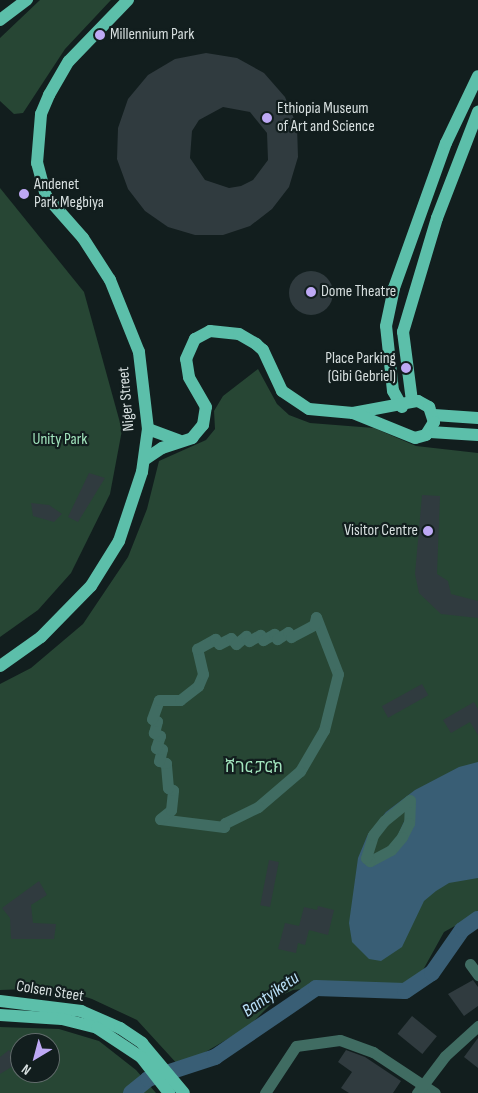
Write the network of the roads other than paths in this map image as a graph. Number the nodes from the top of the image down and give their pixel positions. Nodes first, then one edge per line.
1 (27, 0) edge
2 (128, 0) edge
3 (0, 20) edge
4 (478, 76) edge
5 (478, 112) edge
6 (407, 404) junction
7 (353, 413) junction
8 (434, 415) junction
9 (478, 418) edge
10 (148, 429) junction
11 (400, 430) junction
12 (430, 432) junction
13 (478, 435) edge
14 (180, 440) junction
15 (144, 460) junction
16 (0, 666) edge
17 (160, 819) joint
18 (370, 861) joint
19 (470, 964) dead end
20 (478, 975) edge
21 (0, 1001) edge
22 (0, 1015) edge
23 (478, 1026) edge
24 (154, 1064) junction
25 (420, 1089) edge
26 (169, 1093) edge
27 (184, 1093) edge
28 (264, 1093) edge
29 (435, 1093) edge

1 - 3 main road
2 - 10 main road, Niger Street
4 - 6 main road
5 - 6 main road
6 - 7 main road
6 - 8 main road
6 - 11 main road
7 - 11 main road
7 - 14 main road
8 - 9 main road
8 - 12 main road
10 - 14 main road
10 - 15 main road, Niger Street
11 - 12 main road
12 - 13 main road
14 - 15 main road
15 - 16 main road, Niger Street
17 - 17 street
18 - 18 street
19 - 20 street
21 - 24 main road, Colsen Steet
22 - 24 main road
23 - 25 street
24 - 26 main road
24 - 27 main road, Colsen Steet
25 - 28 street
25 - 29 street

